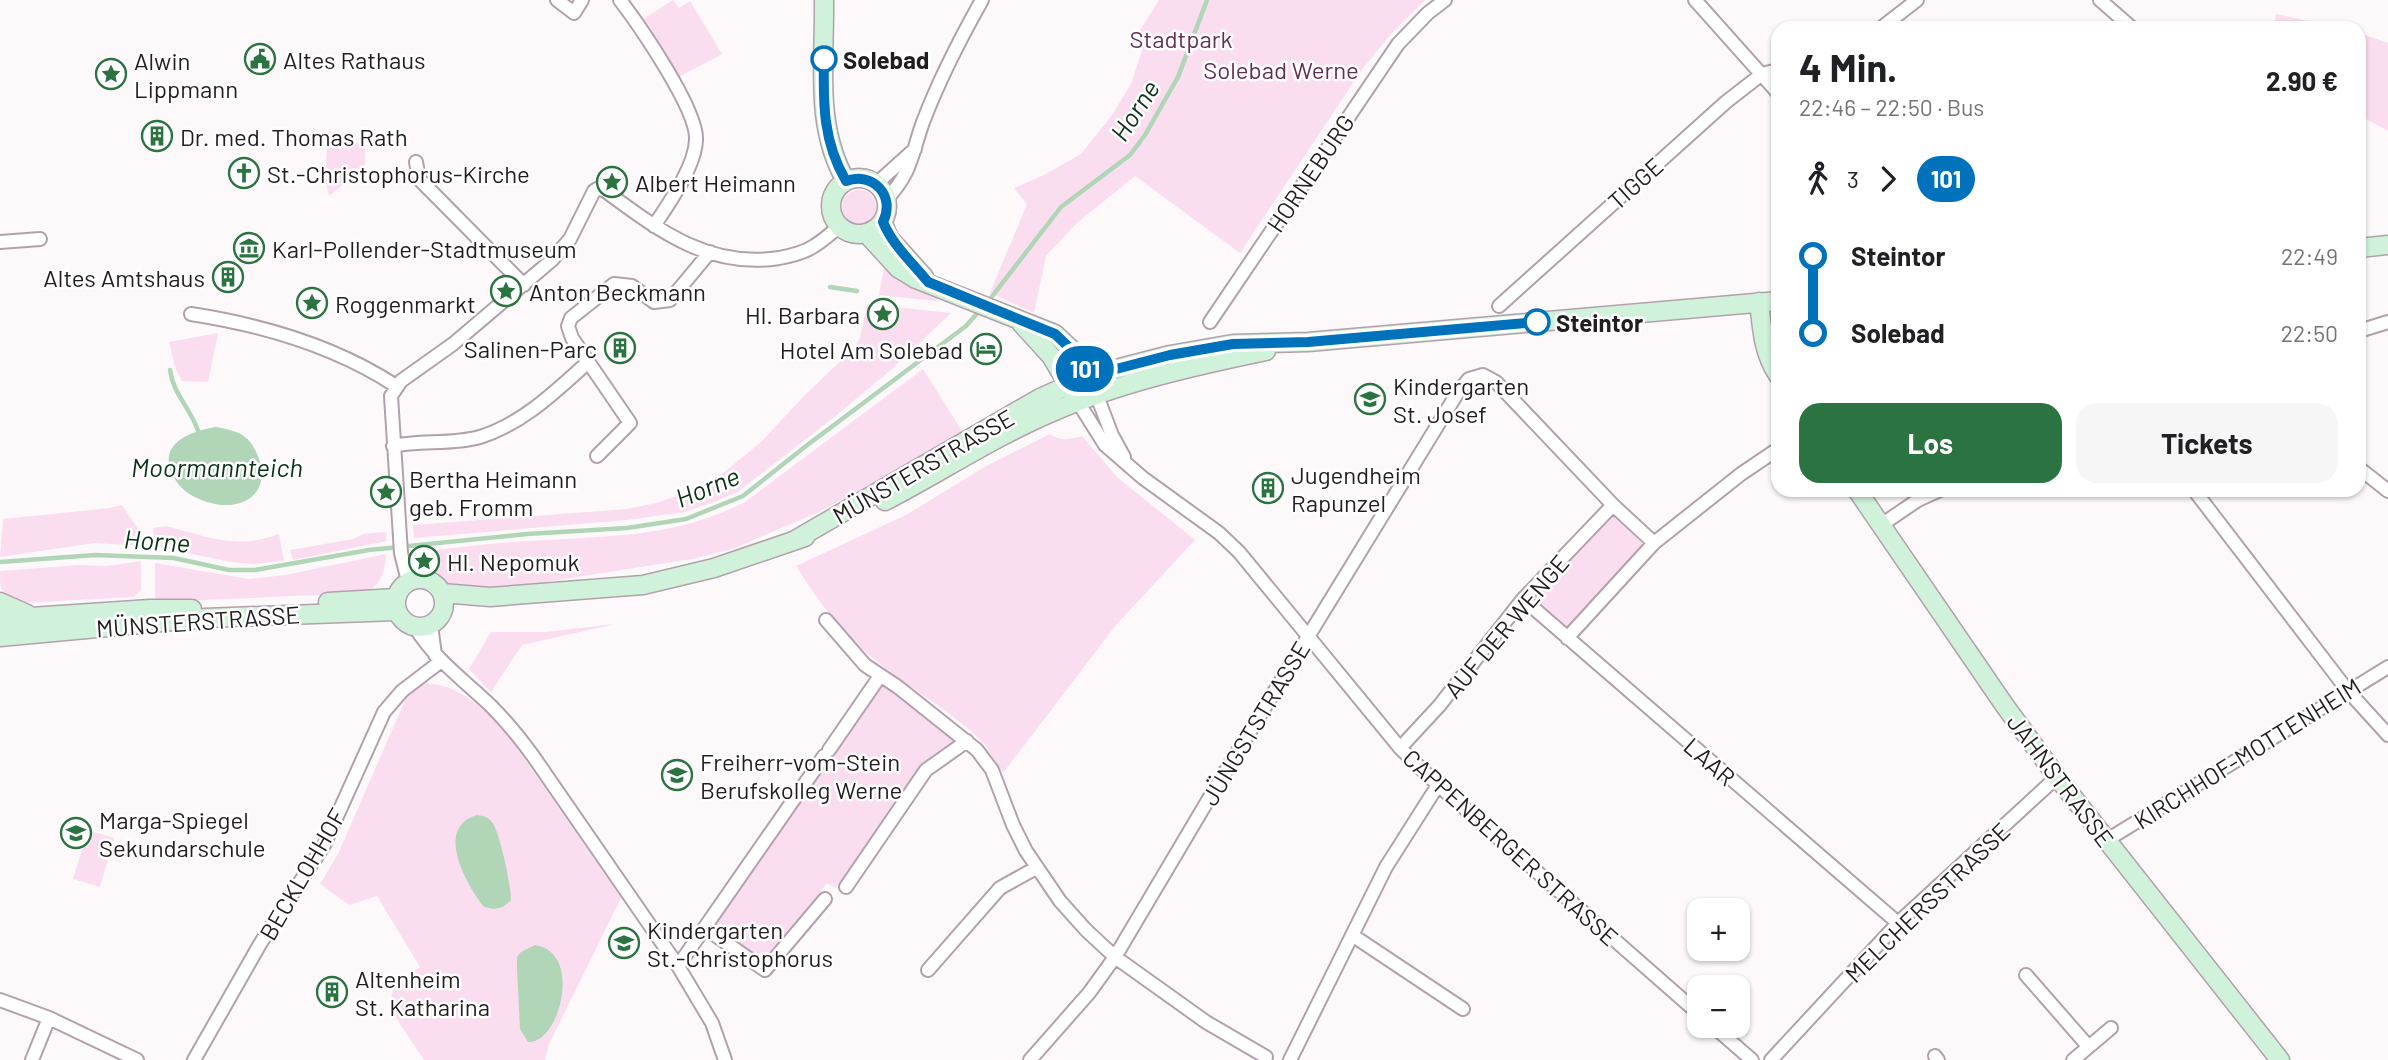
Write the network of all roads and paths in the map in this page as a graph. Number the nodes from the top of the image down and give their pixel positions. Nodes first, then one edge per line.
1 (557, 0) edge
2 (582, 0) edge
3 (620, 0) edge
4 (824, 0) edge
5 (982, 0) edge
6 (1445, 0) edge
7 (1695, 0) edge
8 (1917, 0) edge
9 (2100, 0) edge
10 (1890, 21) edge
11 (2124, 21) edge
12 (1771, 72) edge
13 (1762, 74) junction
14 (1771, 85) edge
15 (915, 148) junction
16 (416, 162) dead end
17 (846, 181) junction
18 (876, 184) junction
19 (886, 200) junction
20 (883, 222) junction
21 (654, 226) junction
22 (839, 226) junction
23 (866, 233) junction
24 (40, 239) dead end
25 (0, 242) edge
26 (2388, 245) edge
27 (2366, 247) edge
28 (710, 252) junction
29 (928, 282) junction
30 (524, 285) junction
31 (1771, 301) edge
32 (1759, 302) junction
33 (1499, 306) dead end
34 (191, 314) dead end
35 (1019, 321) junction
36 (1210, 321) dead end
37 (2388, 322) edge
38 (2366, 329) edge
39 (1308, 342) junction
40 (587, 363) junction
41 (1771, 364) edge
42 (1089, 376) junction
43 (1069, 385) junction
44 (396, 386) junction
45 (1097, 396) junction
46 (1078, 402) junction
47 (393, 446) junction
48 (1771, 454) edge
49 (597, 456) dead end
50 (1127, 463) junction
51 (2366, 474) edge
52 (2388, 491) edge
53 (1862, 497) edge
54 (1925, 497) edge
55 (2199, 497) edge
56 (1614, 505) junction
57 (1881, 525) junction
58 (795, 540) junction
59 (1654, 543) junction
60 (408, 582) junction
61 (1523, 599) junction
62 (443, 601) junction
63 (0, 602) edge
64 (396, 604) junction
65 (34, 617) junction
66 (0, 619) edge
67 (826, 621) dead end
68 (423, 626) junction
69 (1308, 636) junction
70 (0, 637) edge
71 (1567, 638) junction
72 (437, 658) junction
73 (2388, 667) edge
74 (880, 676) junction
75 (2348, 691) junction
76 (2388, 735) edge
77 (967, 741) junction
78 (1401, 748) junction
79 (2057, 777) junction
80 (1438, 785) junction
81 (2107, 840) junction
82 (1036, 868) junction
83 (846, 887) dead end
84 (825, 899) dead end
85 (1898, 923) junction
86 (705, 928) junction
87 (1352, 935) junction
88 (1115, 957) junction
89 (678, 966) junction
90 (928, 970) dead end
91 (2026, 975) dead end
92 (0, 1000) edge
93 (1687, 1003) edge
94 (1463, 1009) dead end
95 (49, 1018) junction
96 (2111, 1028) dead end
97 (1727, 1038) edge
98 (2088, 1046) junction
99 (1266, 1057) dead end
100 (32, 1060) edge
101 (137, 1060) edge
102 (194, 1060) edge
103 (724, 1060) edge
104 (1030, 1060) edge
105 (1290, 1060) edge
106 (1752, 1060) edge
107 (1771, 1060) edge
108 (2073, 1060) edge
109 (2280, 1060) edge

1 - 2 street
3 - 21 street
4 - 17 main road
5 - 15 street
6 - 36 street, HORNEBURG
7 - 13 street
8 - 10 street
9 - 11 street
12 - 13 street, TIGGE
13 - 14 street
13 - 33 street, TIGGE
15 - 18 street
15 - 19 street
16 - 30 street
17 - 18 main road
17 - 22 main road
18 - 19 main road
19 - 20 main road
20 - 23 main road
20 - 29 main road
21 - 28 street
21 - 30 street
22 - 23 main road
22 - 28 street
23 - 29 main road
24 - 25 street
26 - 27 main road
28 - 40 street
29 - 35 main road
30 - 44 street
31 - 32 main road
32 - 39 main road
32 - 41 main road
34 - 44 street
35 - 42 main road
35 - 43 main road
37 - 38 street
39 - 42 main road, MÜNSTERSTRASSE
39 - 45 main road, MÜNSTERSTRASSE
40 - 47 street
40 - 49 street
42 - 43 main road, MÜNSTERSTRASSE
42 - 45 main road
43 - 46 main road
43 - 58 main road, MÜNSTERSTRASSE
44 - 47 street
45 - 46 main road, MÜNSTERSTRASSE
45 - 50 street, CAPPENBERGER STRASSE
46 - 50 street, CAPPENBERGER STRASSE
46 - 58 main road, MÜNSTERSTRASSE
47 - 60 street
48 - 59 street
50 - 69 street, CAPPENBERGER STRASSE
51 - 52 street
53 - 57 main road, JAHNSTRASSE
54 - 57 street
55 - 75 street
56 - 59 street
56 - 61 street, AUF DER WENGE
56 - 69 street, JÜNGSTSTRASSE
57 - 79 main road, JAHNSTRASSE
58 - 62 main road, MÜNSTERSTRASSE
59 - 71 street
60 - 62 main road
60 - 64 main road
61 - 71 street, LAAR
61 - 78 street, AUF DER WENGE
62 - 68 main road
63 - 65 main road
64 - 65 main road, MÜNSTERSTRASSE
64 - 68 main road
64 - 70 main road, MÜNSTERSTRASSE
65 - 66 main road, MÜNSTERSTRASSE
67 - 74 street
68 - 72 street
69 - 78 street, CAPPENBERGER STRASSE
69 - 88 street, JÜNGSTSTRASSE
71 - 85 street, LAAR
72 - 89 street
72 - 102 street, BECKLOHHOF
73 - 75 street, KIRCHHOF-MOTTENHEIM
74 - 77 street
74 - 86 street
75 - 76 street
75 - 81 street, KIRCHHOF-MOTTENHEIM
77 - 82 street
77 - 83 street
78 - 80 street, CAPPENBERGER STRASSE
79 - 81 main road, JAHNSTRASSE
79 - 85 street, MELCHERSSTRASSE
80 - 87 street
80 - 93 street, CAPPENBERGER STRASSE
81 - 109 main road, JAHNSTRASSE
82 - 88 street
82 - 90 street
84 - 86 street
85 - 107 street, MELCHERSSTRASSE
86 - 89 street
87 - 94 street
87 - 105 street
88 - 99 street
88 - 104 street, JÜNGSTSTRASSE
89 - 103 street
91 - 98 street
92 - 95 street
95 - 100 street
95 - 101 street
96 - 98 street
97 - 106 street
98 - 108 street

